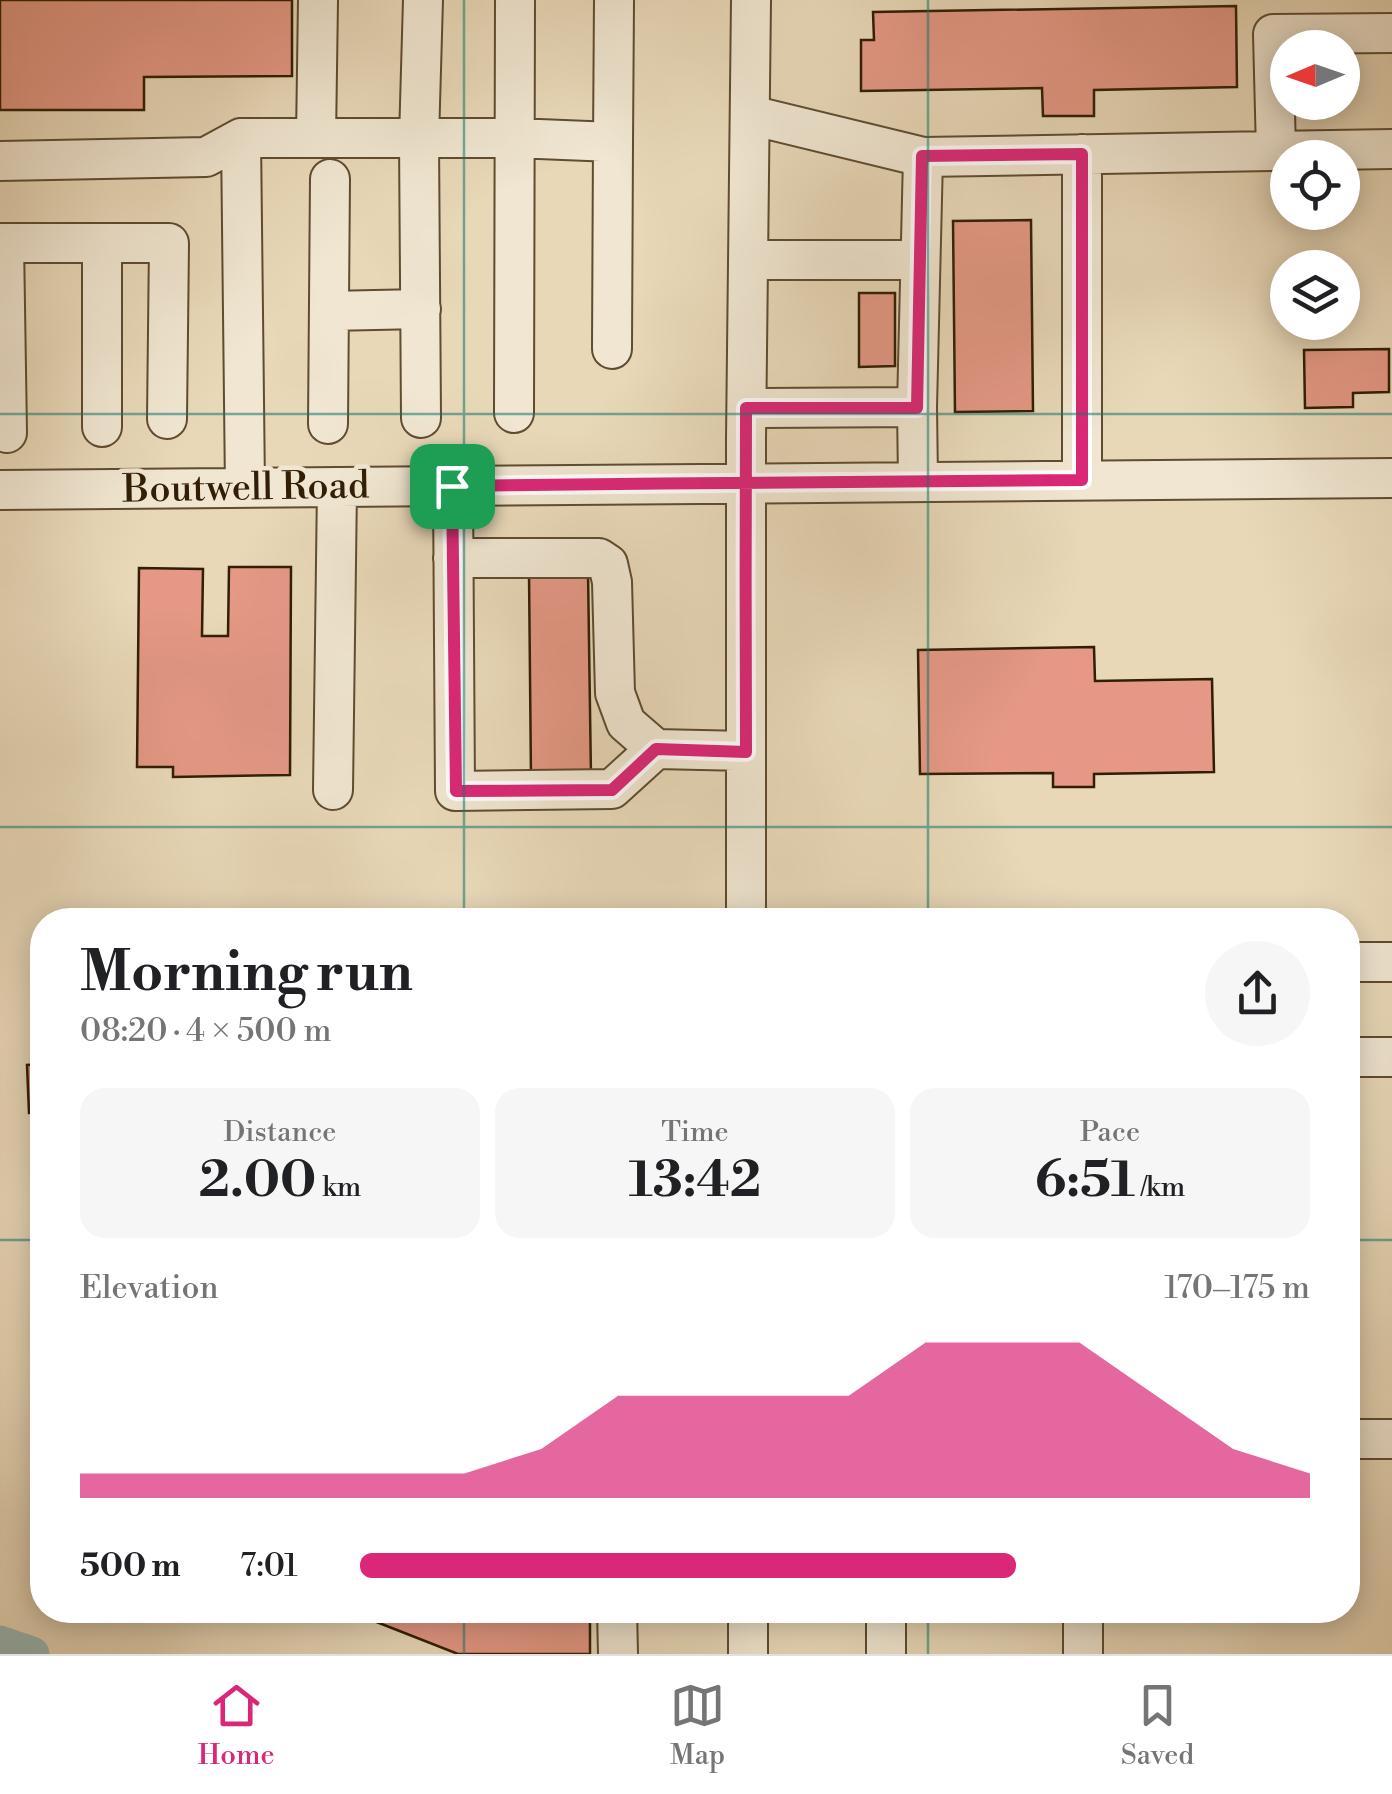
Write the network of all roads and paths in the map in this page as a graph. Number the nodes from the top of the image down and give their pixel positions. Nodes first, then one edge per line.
1 (318, 0) edge
2 (423, 0) edge
3 (516, 0) edge
4 (614, 0) edge
5 (751, 0) edge
6 (1392, 32) edge
7 (750, 115) junction
8 (241, 138) junction
9 (316, 138) junction
10 (514, 138) junction
11 (419, 139) junction
12 (1276, 140) edge
13 (612, 142) junction
14 (1392, 149) edge
15 (1360, 150) edge
16 (1270, 151) edge
17 (1082, 154) junction
18 (922, 156) junction
19 (0, 161) edge
20 (330, 179) dead end
21 (2, 244) edge
22 (102, 244) junction
23 (748, 260) junction
24 (920, 260) junction
25 (421, 309) junction
26 (329, 311) junction
27 (612, 349) dead end
28 (746, 408) junction
29 (917, 408) junction
30 (514, 412) dead end
31 (421, 418) dead end
32 (167, 419) dead end
33 (328, 424) dead end
34 (102, 427) dead end
35 (7, 433) dead end
36 (1392, 478) edge
37 (1082, 480) junction
38 (918, 481) junction
39 (746, 483) junction
40 (452, 486) junction
41 (337, 487) junction
42 (245, 488) junction
43 (0, 490) edge
44 (454, 558) junction
45 (656, 749) junction
46 (746, 752) junction
47 (333, 790) dead end
48 (746, 908) edge
49 (1360, 962) edge
50 (1392, 962) edge
51 (1360, 1057) edge
52 (1392, 1057) edge
53 (1392, 1438) edge
54 (1360, 1439) edge
55 (617, 1623) edge
56 (748, 1623) edge
57 (886, 1623) edge
58 (1083, 1623) edge
59 (618, 1654) edge
60 (748, 1654) edge
61 (886, 1654) edge
62 (1083, 1654) edge

1 - 9 street
2 - 11 street
3 - 10 street
4 - 13 street
5 - 7 street
6 - 12 street
7 - 18 street
7 - 23 street
8 - 9 street
8 - 19 street
8 - 42 street
9 - 11 street
10 - 11 street
10 - 13 street
10 - 30 street
11 - 25 street
13 - 27 street
14 - 15 street
16 - 17 street
17 - 18 street
17 - 37 street
18 - 24 street
20 - 26 street
21 - 22 street
21 - 35 street
22 - 32 street
22 - 34 street
23 - 24 street
23 - 28 street
24 - 29 street
25 - 26 street
25 - 31 street
26 - 33 street
28 - 29 street
28 - 39 street
29 - 38 street
36 - 37 street, Boutwell Road
37 - 38 street, Boutwell Road
38 - 39 street, Boutwell Road
39 - 40 street, Boutwell Road
39 - 46 street
40 - 41 street, Boutwell Road
40 - 44 street
41 - 42 street, Boutwell Road
41 - 47 street
42 - 43 street, Boutwell Road
44 - 45 street
44 - 45 street
45 - 46 street
46 - 48 street
49 - 50 street
51 - 52 street
53 - 54 street
55 - 59 street
56 - 60 street
57 - 61 street
58 - 62 street

